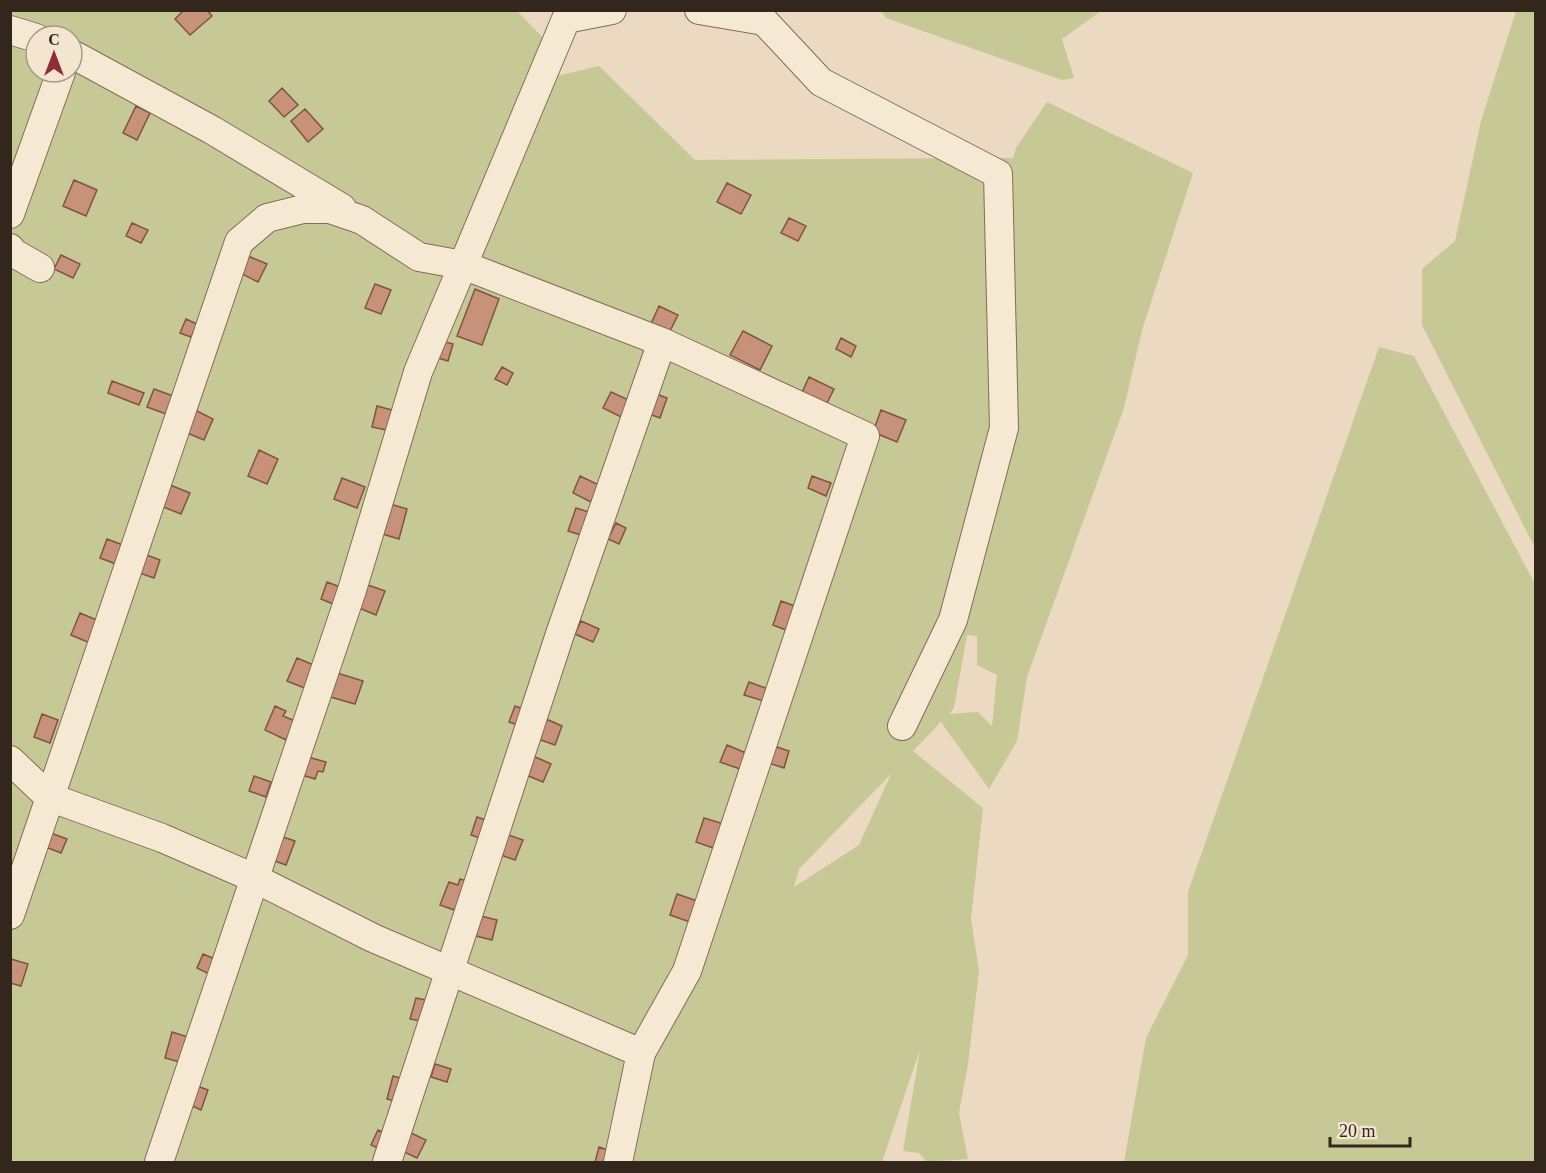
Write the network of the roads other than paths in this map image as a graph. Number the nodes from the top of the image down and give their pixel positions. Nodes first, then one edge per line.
1 (612, 10) edge
2 (699, 10) edge
3 (84, 61) edge
4 (57, 84) edge
5 (10, 214) edge
6 (362, 220) junction
7 (10, 248) edge
8 (463, 265) junction
9 (40, 268) dead end
10 (662, 342) junction
11 (902, 726) dead end
12 (10, 760) edge
13 (49, 797) junction
14 (254, 878) junction
15 (10, 915) edge
16 (450, 971) junction
17 (641, 1053) junction
18 (159, 1162) edge
19 (387, 1162) edge
20 (618, 1162) edge

1 - 8 lane
2 - 11 lane
3 - 6 lane
4 - 5 lane
6 - 8 lane
6 - 13 lane
7 - 9 lane
8 - 10 lane
8 - 14 lane
10 - 16 lane
10 - 17 lane
12 - 13 lane
13 - 14 lane
13 - 15 lane
14 - 16 lane
14 - 18 lane
16 - 17 lane
16 - 19 lane
17 - 20 lane

